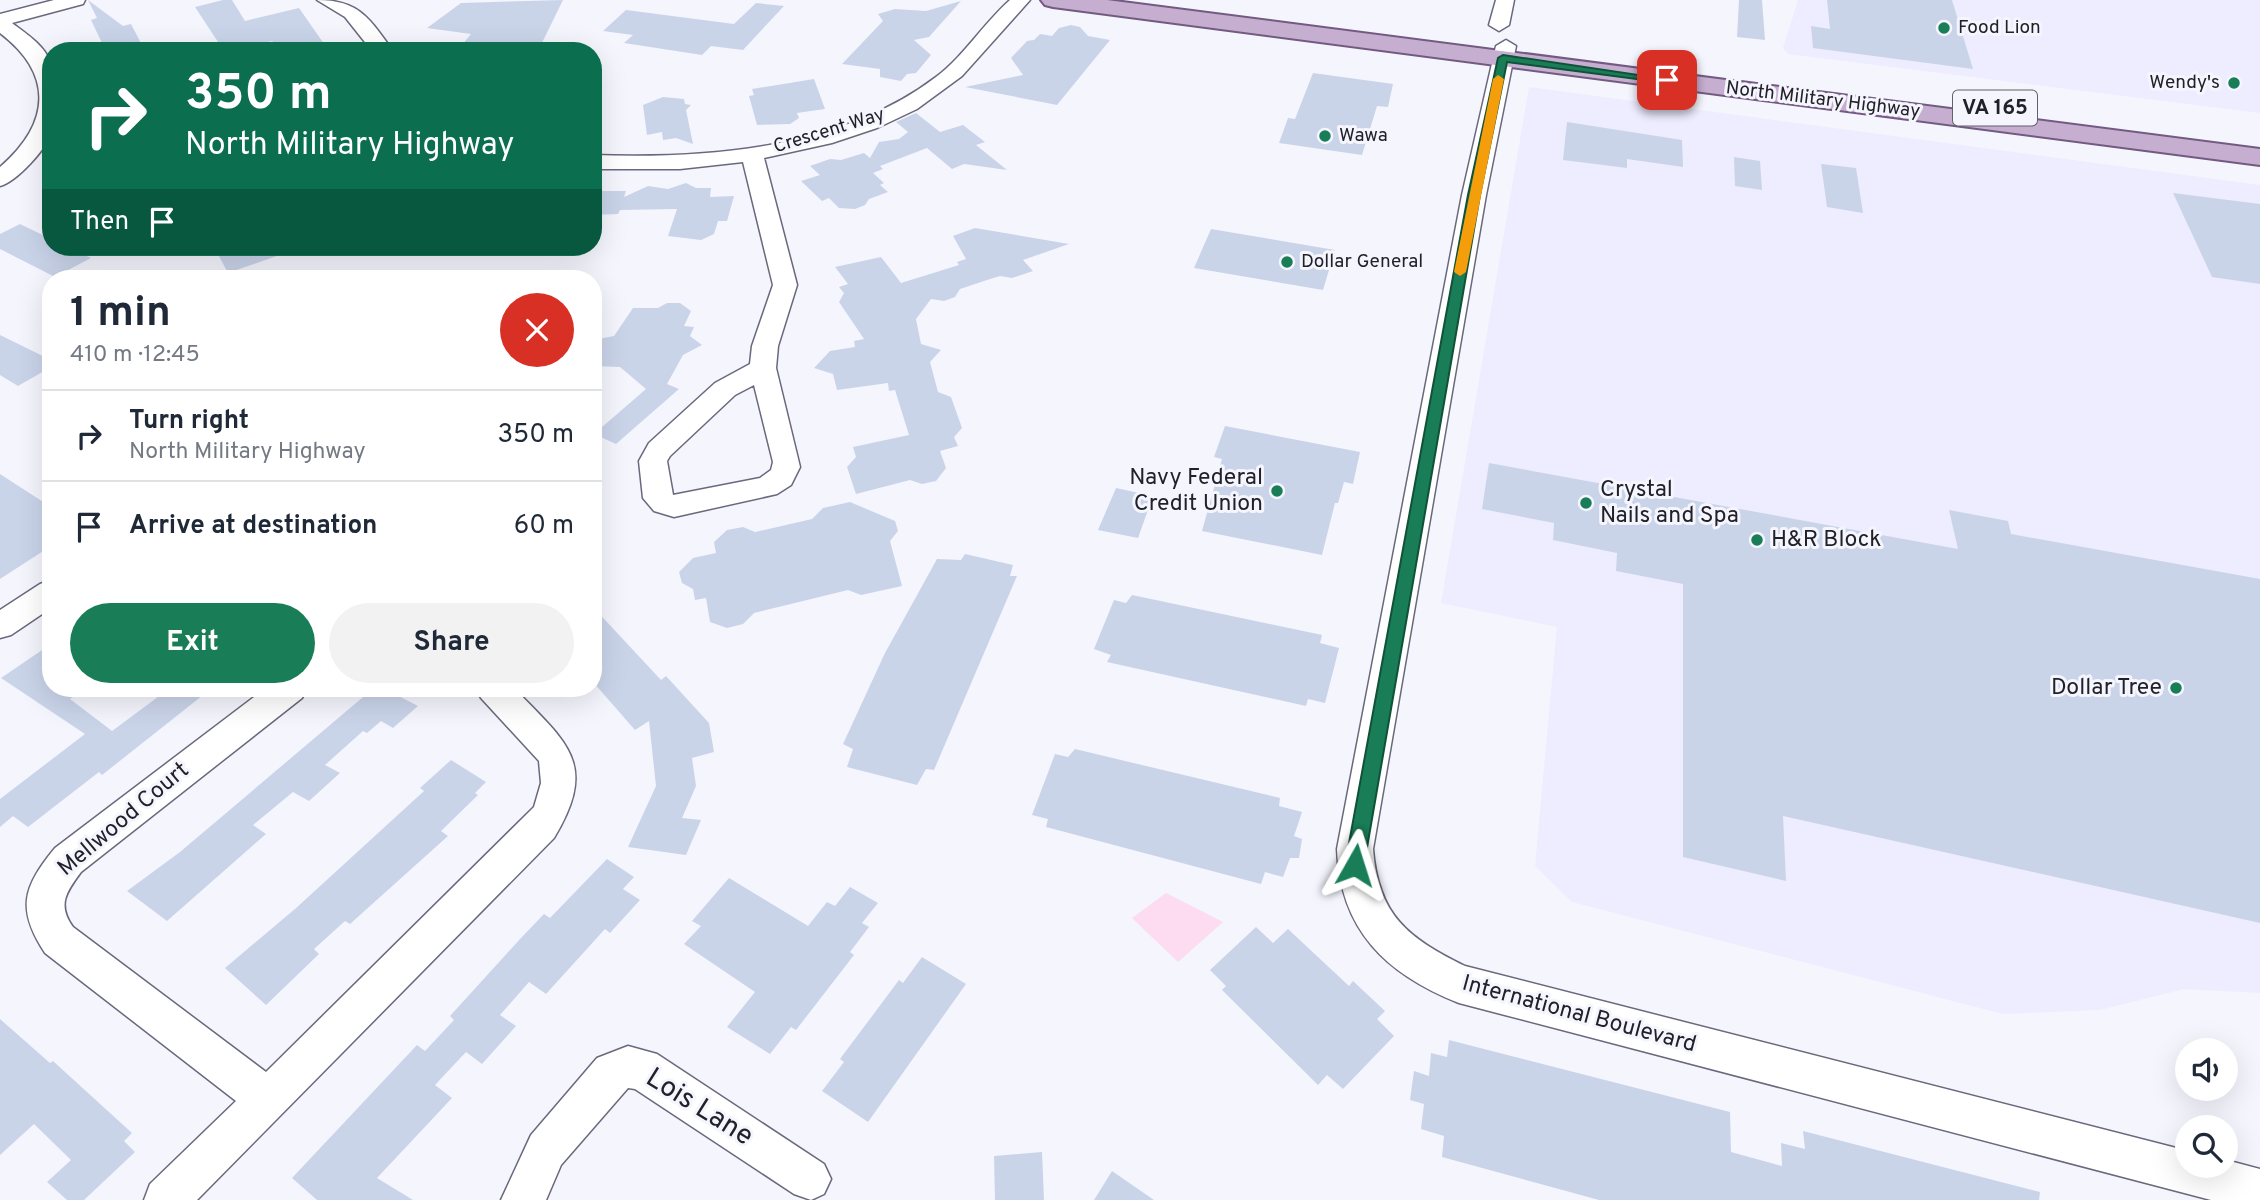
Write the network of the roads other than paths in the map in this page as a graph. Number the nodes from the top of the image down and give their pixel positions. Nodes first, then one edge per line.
1 (76, 0) edge
2 (326, 0) edge
3 (1021, 0) edge
4 (1054, 0) edge
5 (1149, 0) edge
6 (1505, 0) edge
7 (0, 22) edge
8 (376, 42) edge
9 (1503, 43) junction
10 (42, 64) edge
11 (42, 127) edge
12 (2260, 142) edge
13 (752, 154) junction
14 (2260, 157) edge
15 (602, 162) edge
16 (0, 179) edge
17 (763, 368) junction
18 (42, 598) edge
19 (0, 626) edge
20 (278, 697) edge
21 (501, 697) edge
22 (268, 1099) junction
23 (809, 1179) dead end
24 (2260, 1191) edge
25 (166, 1200) edge
26 (523, 1200) edge

1 - 7 street
2 - 8 street
3 - 13 street, Crescent Way
4 - 9 main road, North Military Highway / VA 165
5 - 9 main road, North Military Highway / VA 165
6 - 9 street, International Boulevard
7 - 10 street
9 - 12 main road, North Military Highway / VA 165
9 - 14 main road, North Military Highway / VA 165
9 - 24 street, International Boulevard
11 - 16 street
13 - 15 street, Crescent Way
13 - 17 street
17 - 17 street
18 - 19 street
20 - 22 street, Mellwood Court
21 - 22 street
22 - 25 street
23 - 26 street, Lois Lane

